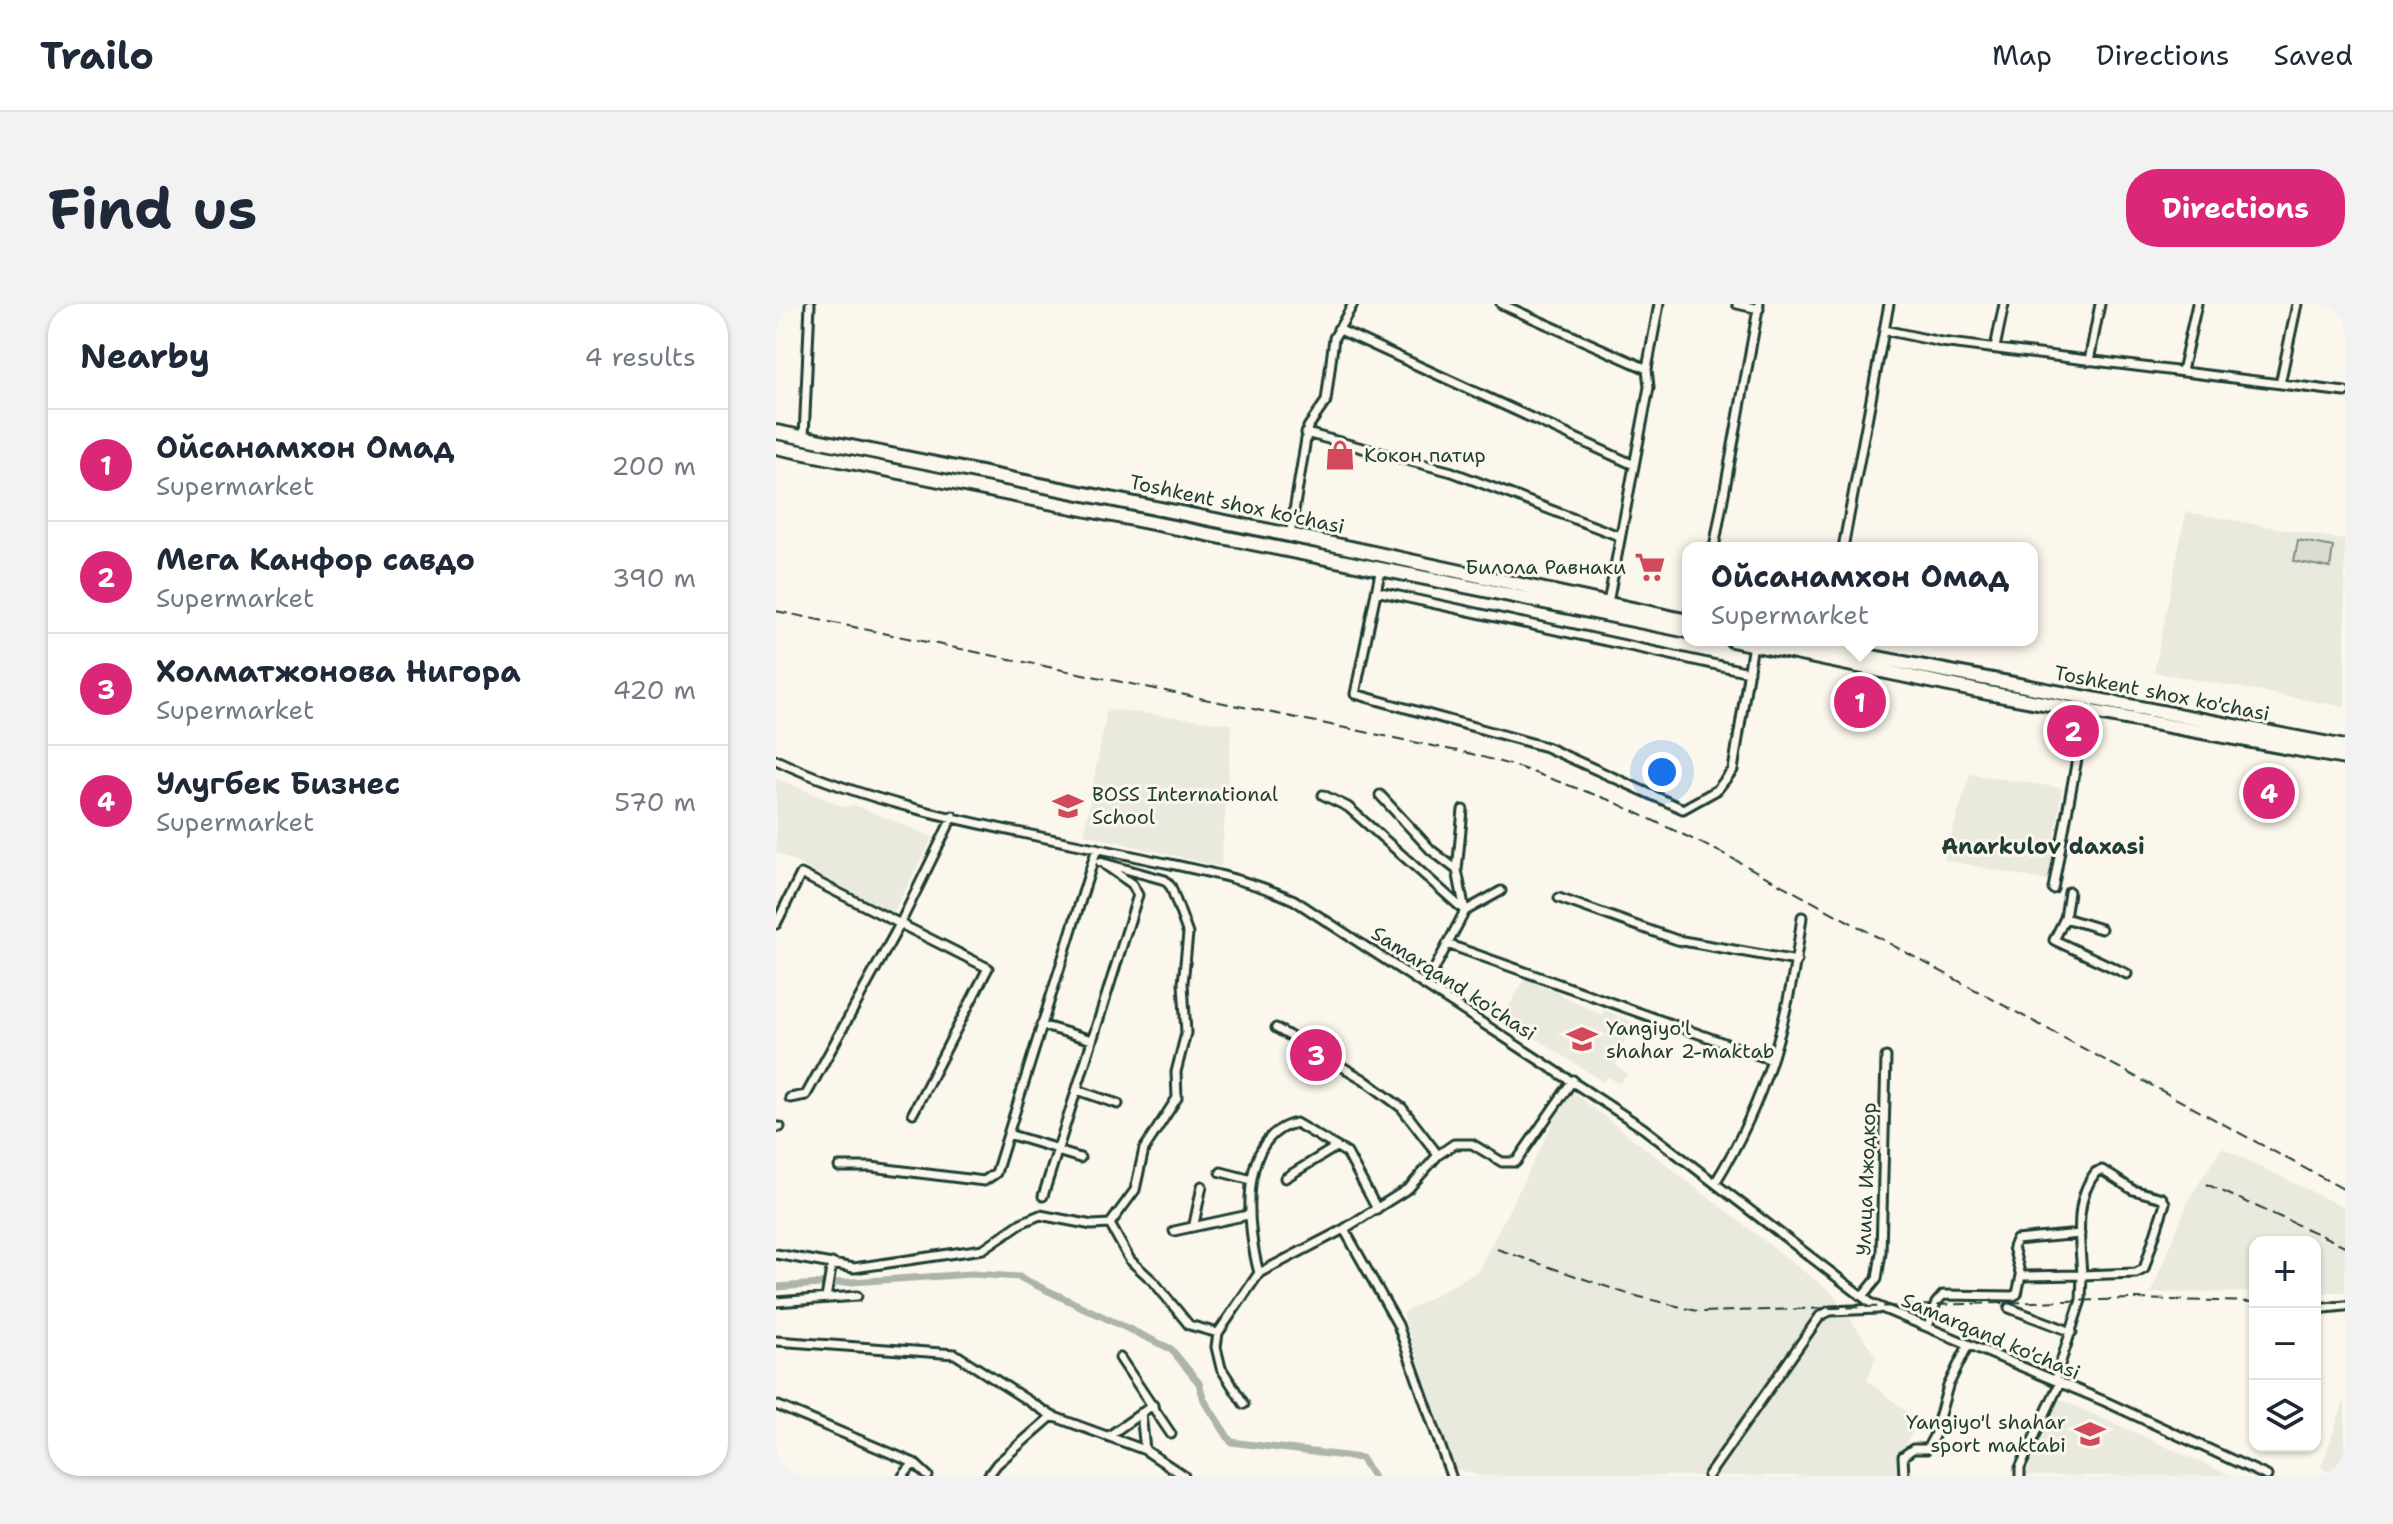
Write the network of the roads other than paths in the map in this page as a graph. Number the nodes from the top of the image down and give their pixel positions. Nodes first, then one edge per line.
1 (810, 304) edge
2 (1353, 304) edge
3 (1501, 304) edge
4 (1659, 304) edge
5 (1737, 304) edge
6 (1889, 304) edge
7 (2004, 304) edge
8 (2100, 304) edge
9 (2197, 304) edge
10 (2297, 304) edge
11 (1759, 306) edge
12 (1338, 329) junction
13 (1884, 330) junction
14 (1995, 348) junction
15 (2089, 361) junction
16 (1647, 369) junction
17 (2182, 371) junction
18 (2280, 384) junction
19 (2345, 392) edge
20 (776, 432) edge
21 (1306, 433) junction
22 (804, 437) junction
23 (776, 447) edge
24 (846, 452) junction
25 (1634, 465) junction
26 (1290, 535) junction
27 (1619, 536) junction
28 (1715, 542) edge
29 (1844, 542) edge
30 (1381, 568) junction
31 (1376, 591) junction
32 (1608, 603) junction
33 (1646, 617) junction
34 (1682, 620) edge
35 (1682, 629) edge
36 (1753, 646) edge
37 (1763, 646) edge
38 (1835, 646) edge
39 (1749, 672) junction
40 (2087, 709) junction
41 (2345, 747) edge
42 (2345, 758) edge
43 (776, 760) edge
44 (1323, 795) dead end
45 (1380, 795) dead end
46 (1463, 810) dead end
47 (953, 816) junction
48 (1097, 848) junction
49 (1097, 861) junction
50 (1457, 870) junction
51 (2053, 889) dead end
52 (1501, 891) dead end
53 (2069, 892) dead end
54 (1559, 898) dead end
55 (1465, 911) junction
56 (1802, 917) dead end
57 (2065, 918) junction
58 (776, 924) edge
59 (899, 926) junction
60 (2101, 929) dead end
61 (1447, 944) junction
62 (1797, 961) junction
63 (2127, 974) dead end
64 (1427, 983) junction
65 (1041, 1025) junction
66 (1276, 1028) dead end
67 (1092, 1040) junction
68 (1886, 1057) dead end
69 (1769, 1059) junction
70 (1573, 1080) junction
71 (1077, 1090) junction
72 (790, 1098) dead end
73 (1118, 1104) dead end
74 (913, 1113) dead end
75 (1008, 1134) junction
76 (1336, 1147) junction
77 (1057, 1150) junction
78 (1438, 1155) junction
79 (1080, 1158) dead end
80 (839, 1167) dead end
81 (1221, 1172) dead end
82 (1285, 1178) dead end
83 (1252, 1180) junction
84 (1715, 1183) junction
85 (1202, 1186) dead end
86 (1043, 1196) dead end
87 (1377, 1209) junction
88 (1248, 1215) junction
89 (1110, 1224) junction
90 (1194, 1224) junction
91 (1344, 1229) junction
92 (1174, 1231) dead end
93 (2080, 1234) junction
94 (776, 1254) edge
95 (832, 1263) junction
96 (1259, 1273) junction
97 (2082, 1275) junction
98 (2021, 1276) junction
99 (857, 1296) dead end
100 (1863, 1296) junction
101 (826, 1298) junction
102 (776, 1302) edge
103 (2345, 1306) edge
104 (2009, 1308) dead end
105 (2321, 1308) edge
106 (1884, 1309) junction
107 (1928, 1327) junction
108 (2072, 1332) junction
109 (1218, 1333) junction
110 (776, 1341) edge
111 (1968, 1345) junction
112 (1120, 1358) dead end
113 (2057, 1381) junction
114 (1244, 1404) dead end
115 (776, 1405) edge
116 (1153, 1405) junction
117 (1141, 1413) junction
118 (1052, 1416) junction
119 (1171, 1434) dead end
120 (1110, 1435) junction
121 (1145, 1450) junction
122 (914, 1463) junction
123 (903, 1476) edge
124 (928, 1476) edge
125 (988, 1476) edge
126 (1184, 1476) edge
127 (1451, 1476) edge
128 (1708, 1476) edge
129 (1904, 1476) edge
130 (2020, 1476) edge
131 (2267, 1476) edge

1 - 22 street
2 - 12 street
3 - 16 street
4 - 16 street
5 - 11 street
6 - 13 street
7 - 14 street
8 - 15 street
9 - 17 street
10 - 18 street
11 - 28 street
12 - 21 street
12 - 25 street
13 - 14 street
13 - 29 street
14 - 15 street
15 - 17 street
16 - 25 street
17 - 18 street
18 - 19 street
20 - 22 main road, Toshkent shox ko'chasi
21 - 26 street
21 - 27 street
22 - 24 main road, Toshkent shox ko'chasi
23 - 24 main road, Toshkent shox ko'chasi
24 - 26 main road, Toshkent shox ko'chasi
24 - 30 main road, Toshkent shox ko'chasi
25 - 27 street
26 - 32 main road, Toshkent shox ko'chasi
27 - 32 street
30 - 31 street
30 - 33 main road, Toshkent shox ko'chasi
31 - 39 street
31 - 39 street
32 - 33 main road, Toshkent shox ko'chasi
33 - 34 main road, Toshkent shox ko'chasi
33 - 35 main road, Toshkent shox ko'chasi
36 - 39 street
37 - 40 main road, Toshkent shox ko'chasi
38 - 41 main road, Toshkent shox ko'chasi
40 - 42 main road, Toshkent shox ko'chasi
40 - 51 street
43 - 47 street, Samarqand ko'chasi
44 - 55 street
45 - 50 street
46 - 50 street
47 - 48 street, Samarqand ko'chasi
47 - 59 street
48 - 49 street
48 - 64 street, Samarqand ko'chasi
49 - 65 street
49 - 67 street
49 - 89 street
50 - 55 street
52 - 55 street
53 - 57 street
54 - 62 street
55 - 61 street
56 - 62 street
57 - 60 street
57 - 63 street
58 - 59 street
59 - 72 street
59 - 74 street
61 - 64 street
61 - 69 street
62 - 69 street
64 - 70 street, Samarqand ko'chasi
65 - 67 street
65 - 75 street
66 - 78 street
67 - 71 street
68 - 100 street, Улица Ижодкор
69 - 84 street
70 - 78 street
70 - 84 street, Samarqand ko'chasi
71 - 73 street
71 - 77 street
75 - 77 street
75 - 80 street
76 - 82 street
76 - 83 street
76 - 87 street
77 - 79 street
77 - 86 street
78 - 87 street
81 - 83 street
83 - 88 street
84 - 100 street, Samarqand ko'chasi
85 - 90 street
87 - 91 street
88 - 90 street
88 - 96 street
89 - 95 street
89 - 109 street
90 - 92 street
91 - 96 street
91 - 127 street
93 - 97 street
93 - 97 street
93 - 98 street
94 - 95 street
95 - 101 street
96 - 109 street
97 - 98 street
97 - 108 street
98 - 107 street
99 - 101 street
100 - 106 street, Samarqand ko'chasi
101 - 102 street
103 - 105 street
104 - 108 street
106 - 107 street, Samarqand ko'chasi
106 - 128 street
107 - 111 street, Samarqand ko'chasi
108 - 113 street
109 - 114 street
110 - 118 street
111 - 113 street, Samarqand ko'chasi
111 - 129 street
112 - 116 street
113 - 130 street
113 - 131 street, Samarqand ko'chasi
115 - 122 street
116 - 117 street
116 - 119 street
117 - 120 street
117 - 121 street
118 - 120 street
118 - 125 street
120 - 121 street
121 - 126 street
122 - 123 street
122 - 124 street

